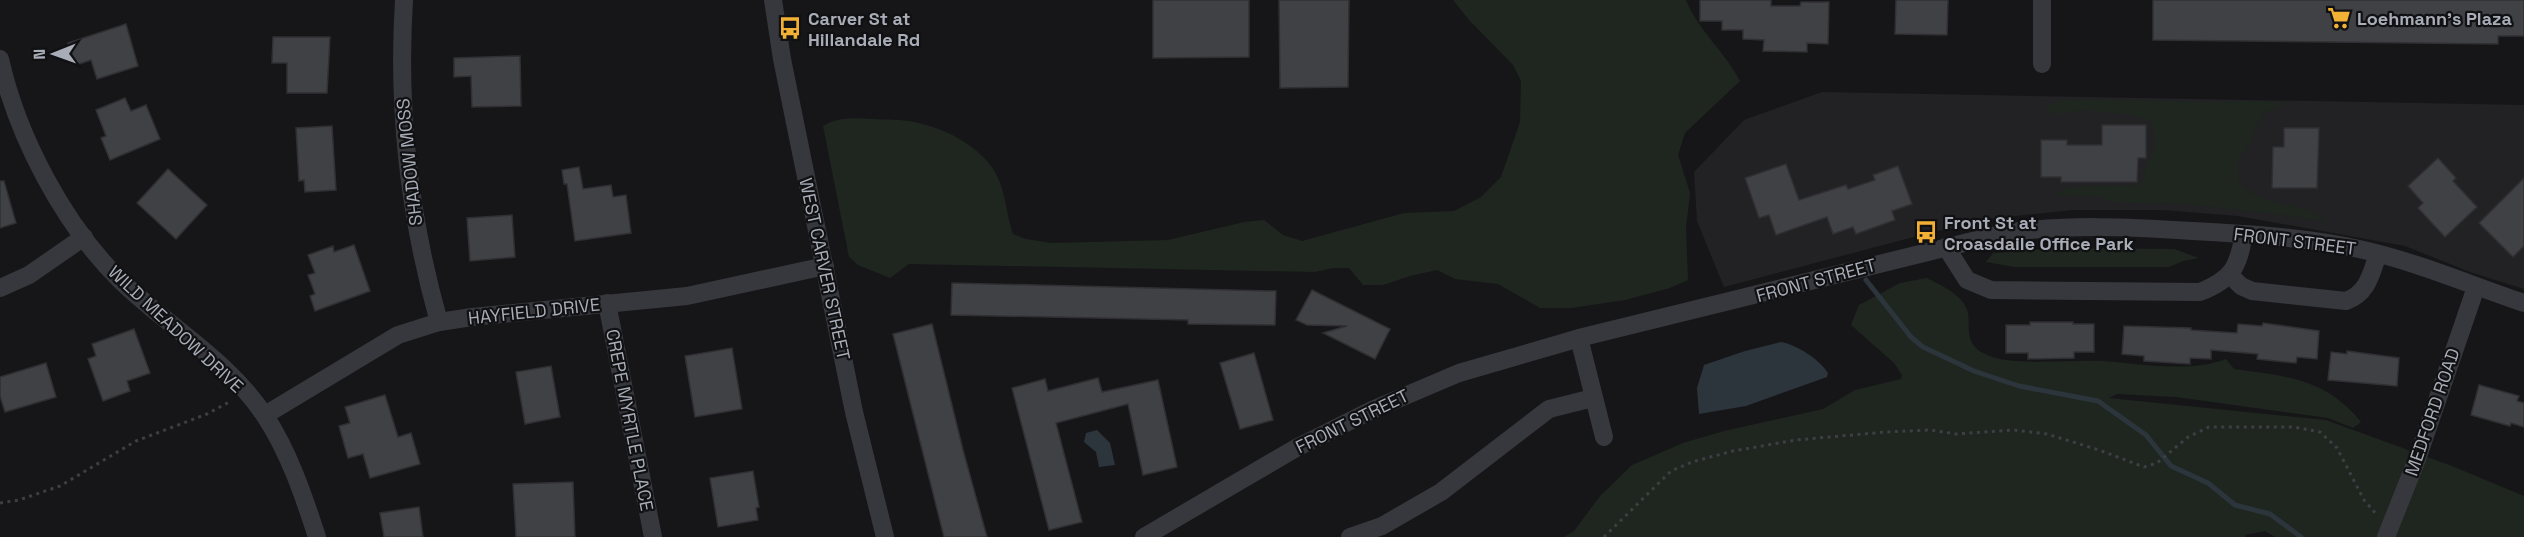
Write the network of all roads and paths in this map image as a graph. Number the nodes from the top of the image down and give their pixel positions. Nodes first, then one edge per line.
1 (404, 0) edge
2 (773, 0) edge
3 (2042, 0) edge
4 (0, 59) edge
5 (2042, 64) dead end
6 (2244, 234) junction
7 (84, 237) junction
8 (1946, 247) junction
9 (2378, 254) junction
10 (825, 266) junction
11 (2230, 275) junction
12 (2476, 287) junction
13 (0, 288) edge
14 (607, 303) junction
15 (2524, 303) edge
16 (439, 322) junction
17 (1579, 338) junction
18 (1593, 398) junction
19 (231, 401) dead end
20 (264, 415) junction
21 (1604, 437) dead end
22 (0, 503) edge
23 (2389, 530) edge
24 (1148, 536) edge
25 (317, 537) edge
26 (653, 537) edge
27 (885, 537) edge
28 (1350, 537) edge
29 (1604, 537) edge

1 - 16 street, SHADOW MOSS
2 - 10 street, WEST CARVER STREET
3 - 5 street
4 - 7 street, WILD MEADOW DRIVE
6 - 8 street, FRONT STREET
6 - 9 street, FRONT STREET
6 - 11 street
7 - 13 street
7 - 20 street, WILD MEADOW DRIVE
8 - 11 street
8 - 17 street, FRONT STREET
9 - 11 street
9 - 12 street, FRONT STREET
10 - 14 street, HAYFIELD DRIVE
10 - 27 street, WEST CARVER STREET
12 - 15 street, FRONT STREET
12 - 23 street, MEDFORD ROAD
14 - 16 street, HAYFIELD DRIVE
14 - 26 street, CREPE MYRTLE PLACE
16 - 20 street, HAYFIELD DRIVE
17 - 18 street
17 - 24 street, FRONT STREET
18 - 21 street
18 - 28 street
19 - 22 path
20 - 25 street, WILD MEADOW DRIVE
23 - 29 path

